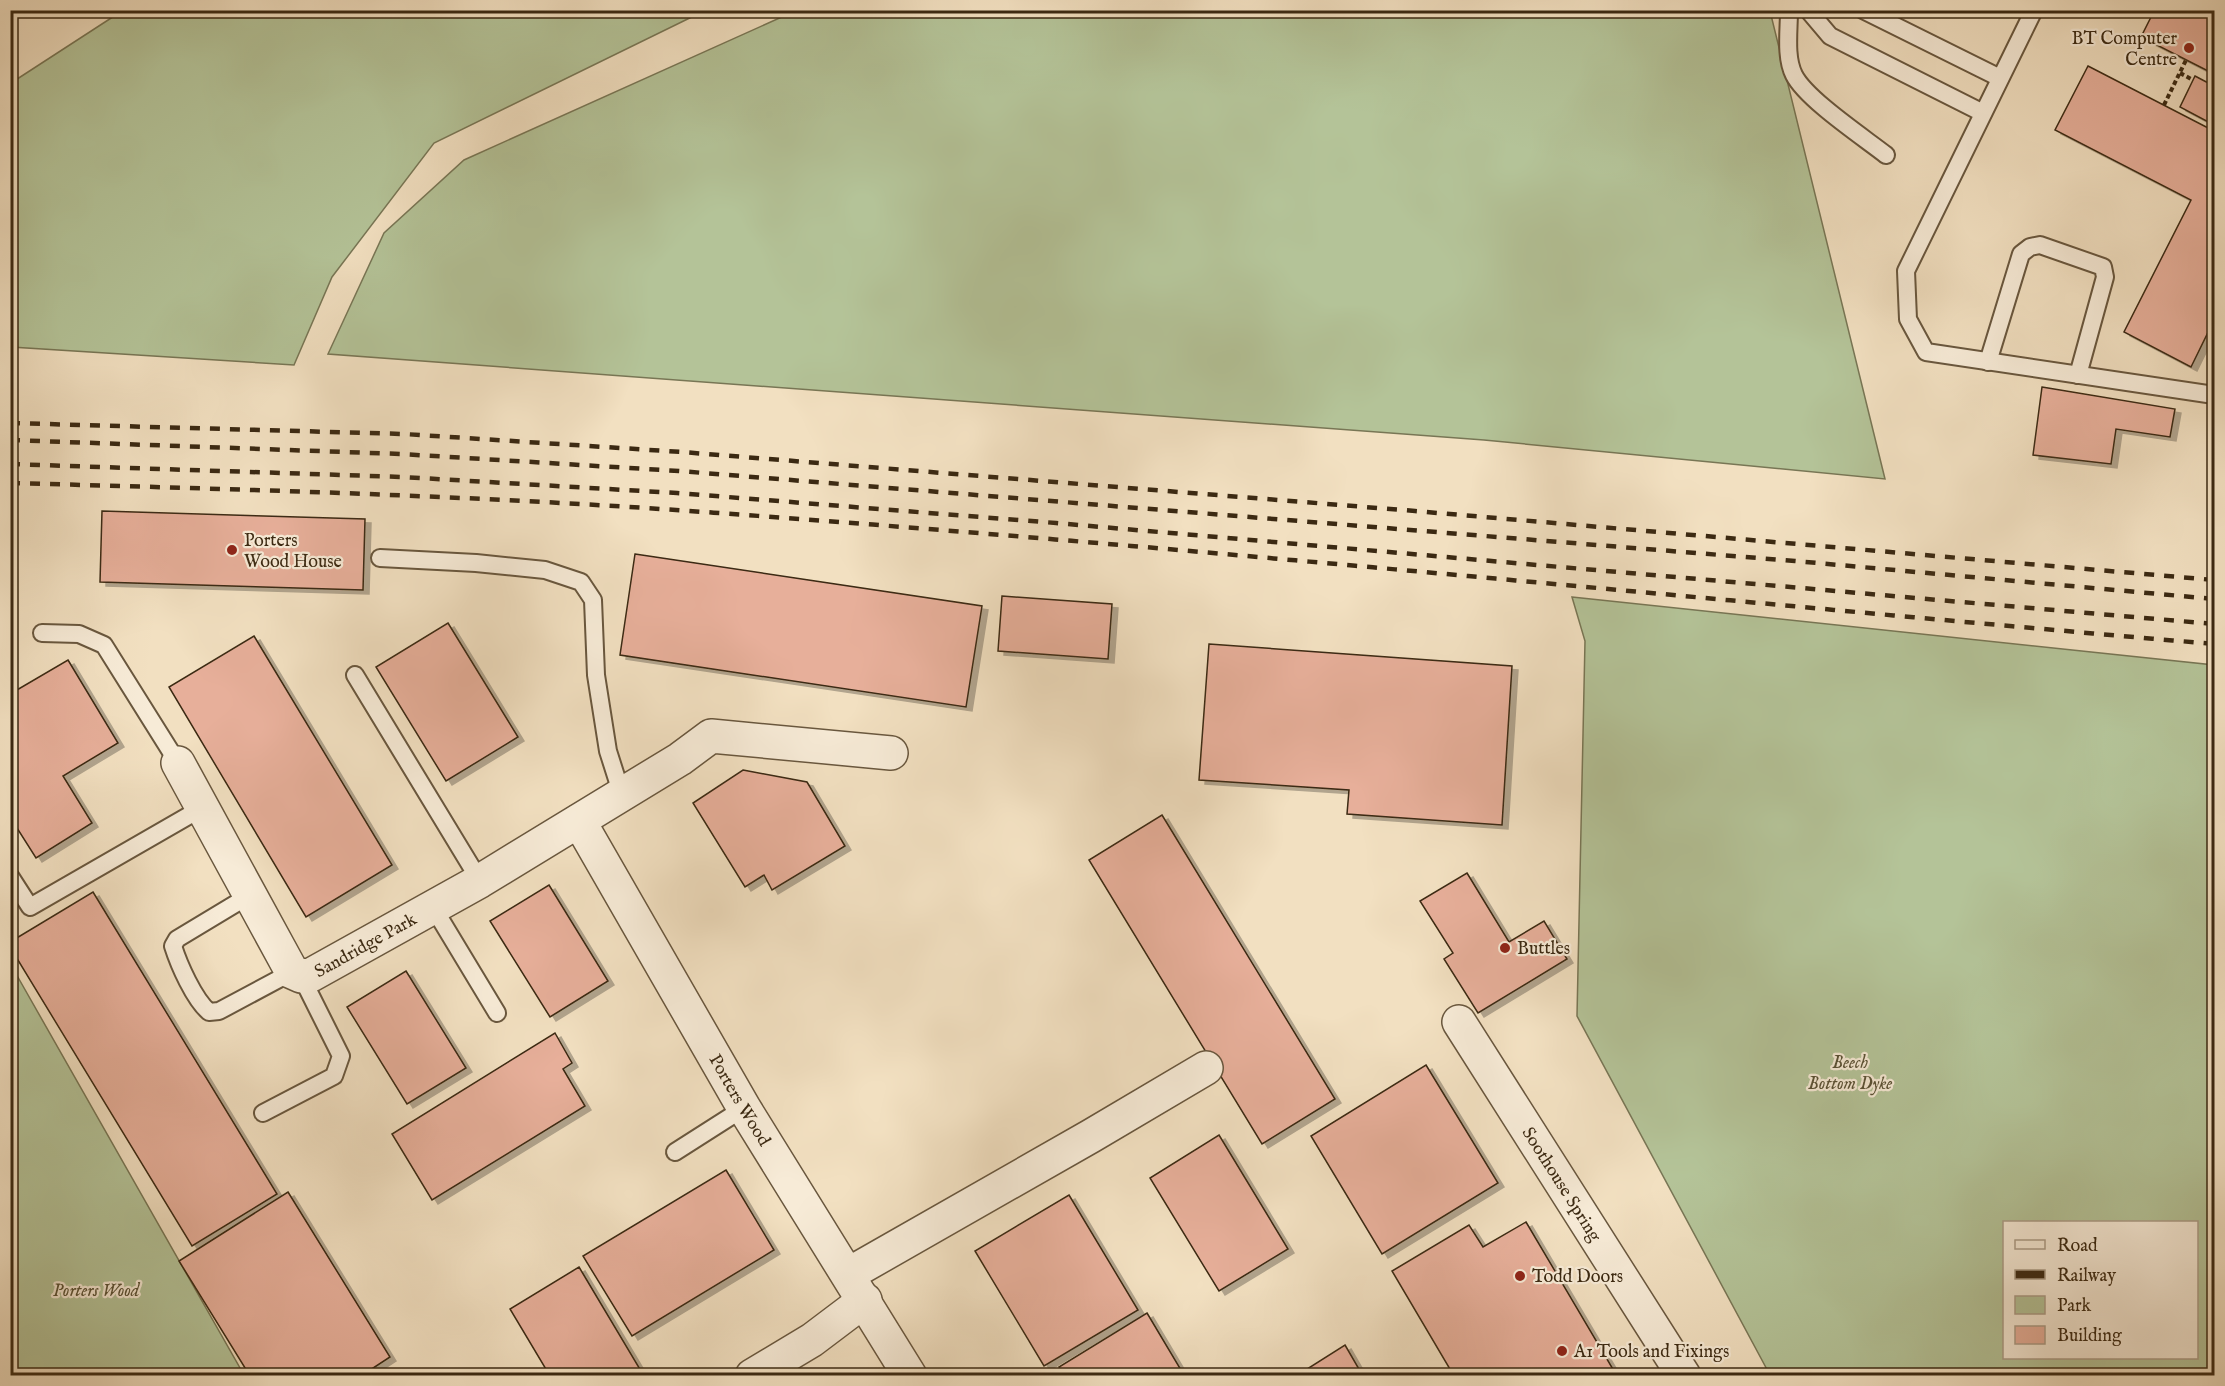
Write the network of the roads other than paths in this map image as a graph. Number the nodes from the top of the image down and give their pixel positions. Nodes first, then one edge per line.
1 (1789, 10) edge
2 (1808, 10) edge
3 (1863, 10) edge
4 (2034, 10) edge
5 (2000, 78) junction
6 (1983, 113) junction
7 (1886, 155) dead end
8 (1988, 362) junction
9 (2078, 375) junction
10 (2214, 395) edge
11 (380, 558) dead end
12 (42, 633) dead end
13 (354, 675) dead end
14 (891, 753) dead end
15 (178, 763) joint
16 (622, 795) junction
17 (202, 808) junction
18 (579, 821) junction
19 (10, 876) edge
20 (480, 881) junction
21 (250, 895) junction
22 (433, 907) junction
23 (296, 974) junction
24 (496, 1014) dead end
25 (1459, 1023) dead end
26 (1206, 1068) dead end
27 (744, 1108) junction
28 (263, 1113) dead end
29 (675, 1152) dead end
30 (857, 1287) junction
31 (752, 1376) edge
32 (910, 1376) edge
33 (1684, 1376) edge

1 - 7 lane
2 - 6 lane
3 - 5 lane
4 - 5 lane
5 - 6 lane
6 - 8 lane
8 - 9 lane
8 - 9 lane
9 - 10 lane
11 - 16 lane
12 - 15 lane
13 - 20 lane
14 - 16 street, Sandridge Park
15 - 17 street, Sandridge Park
16 - 18 street, Sandridge Park
17 - 19 lane
17 - 21 street, Sandridge Park
18 - 20 street, Sandridge Park
18 - 27 street, Porters Wood
20 - 22 street, Sandridge Park
21 - 23 street, Sandridge Park
21 - 23 lane
22 - 23 street, Sandridge Park
22 - 24 lane
23 - 28 lane
25 - 33 street, Soothouse Spring
26 - 30 street
27 - 29 lane
27 - 30 street, Porters Wood
30 - 31 street
30 - 32 street, Porters Wood

